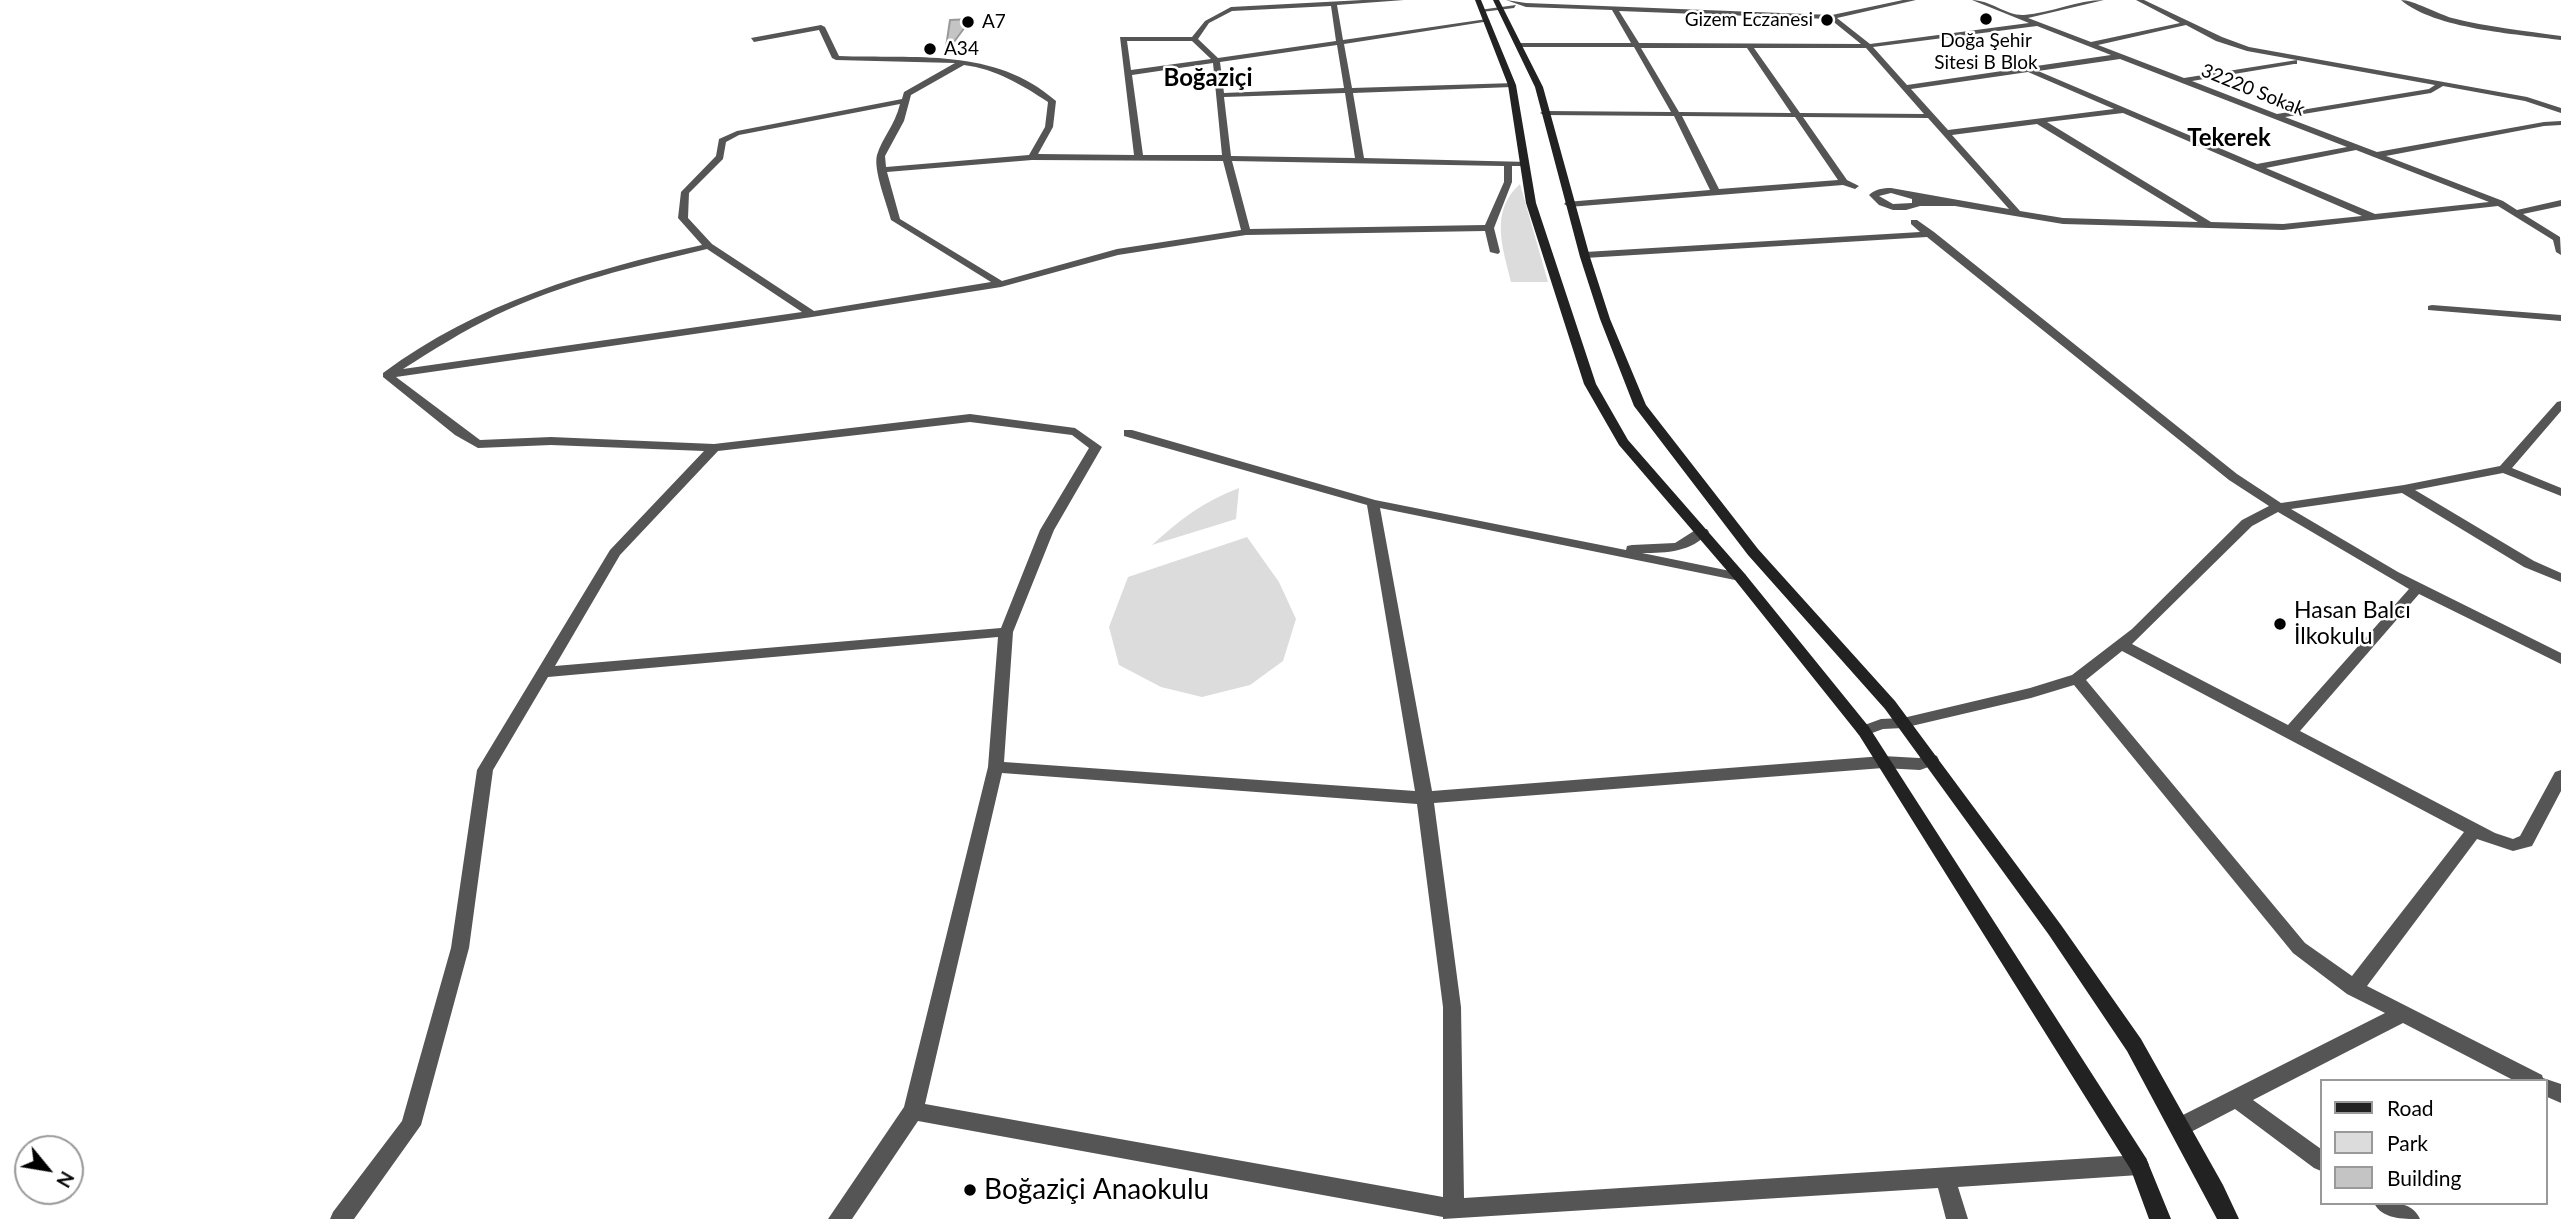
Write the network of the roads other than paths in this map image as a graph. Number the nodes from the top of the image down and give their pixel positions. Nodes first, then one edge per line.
1 (1401, 0) edge
2 (1632, 0) edge
3 (1913, 0) edge
4 (1975, 0) edge
5 (2101, 0) edge
6 (2139, 0) edge
7 (2404, 0) edge
8 (1505, 2) edge
9 (1615, 4) edge
10 (1702, 4) dead end
11 (1334, 5) junction
12 (1526, 5) junction
13 (1482, 10) edge
14 (1721, 13) junction
15 (1832, 17) junction
16 (2021, 17) junction
17 (2187, 23) junction
18 (2039, 24) junction
19 (2561, 38) edge
20 (1194, 39) junction
21 (754, 40) dead end
22 (1339, 40) junction
23 (2092, 44) junction
24 (1519, 45) junction
25 (1637, 46) junction
26 (1749, 46) junction
27 (1868, 46) junction
28 (2123, 56) junction
29 (966, 60) junction
30 (1216, 60) junction
31 (2305, 60) junction
32 (2030, 70) junction
33 (1129, 73) junction
34 (2185, 80) junction
35 (2443, 83) junction
36 (1512, 85) junction
37 (1905, 88) junction
38 (1348, 90) junction
39 (1220, 95) junction
40 (905, 101) junction
41 (2125, 110) junction
42 (2561, 111) edge
43 (1544, 113) junction
44 (1677, 115) junction
45 (1797, 116) junction
46 (1928, 116) junction
47 (2277, 116) junction
48 (2039, 121) junction
49 (2561, 124) edge
50 (1945, 133) junction
51 (2357, 148) junction
52 (2375, 155) junction
53 (1032, 157) junction
54 (1139, 157) junction
55 (1227, 158) junction
56 (1360, 160) junction
57 (1508, 164) junction
58 (1526, 164) junction
59 (2257, 167) junction
60 (882, 170) junction
61 (1844, 182) junction
62 (1855, 186) junction
63 (1889, 190) junction
64 (1716, 193) junction
65 (1875, 197) junction
66 (1913, 202) junction
67 (2500, 203) junction
68 (2561, 203) edge
69 (1569, 204) junction
70 (1886, 205) junction
71 (2518, 212) junction
72 (2018, 214) junction
73 (2375, 218) junction
74 (1914, 222) junction
75 (2210, 225) junction
76 (1489, 228) junction
77 (2561, 228) edge
78 (1246, 232) junction
79 (1931, 234) junction
80 (2550, 234) junction
81 (709, 246) junction
82 (1495, 252) dead end
83 (2561, 252) edge
84 (1585, 255) junction
85 (1001, 284) junction
86 (2432, 308) dead end
87 (812, 314) junction
88 (2561, 318) edge
89 (387, 375) junction
90 (2561, 404) edge
91 (1128, 433) dead end
92 (714, 448) junction
93 (2504, 469) junction
94 (2404, 489) junction
95 (2561, 492) edge
96 (1373, 503) junction
97 (2277, 507) junction
98 (1702, 532) junction
99 (1574, 545) junction
100 (1740, 577) junction
101 (2561, 578) edge
102 (2416, 589) junction
103 (1006, 632) junction
104 (2121, 644) junction
105 (2561, 659) edge
106 (546, 673) junction
107 (2077, 679) junction
108 (1903, 723) junction
109 (1864, 731) junction
110 (2290, 733) junction
111 (1931, 760) junction
112 (1883, 762) junction
113 (996, 767) junction
114 (2561, 776) edge
115 (1424, 798) junction
116 (2556, 798) edge
117 (2475, 830) junction
118 (2354, 988) junction
119 (2404, 1013) junction
120 (2531, 1079) edge
121 (2238, 1100) junction
122 (913, 1111) junction
123 (2180, 1127) junction
124 (2320, 1160) edge
125 (2139, 1165) junction
126 (1945, 1177) junction
127 (2387, 1205) edge
128 (1455, 1214) edge
129 (341, 1219) edge
130 (839, 1219) edge
131 (1957, 1219) edge
132 (2160, 1219) edge
133 (2228, 1219) edge
134 (2409, 1219) edge

1 - 11 street
2 - 9 street
3 - 15 street
4 - 16 street, 32220 Sokak
5 - 16 street
6 - 17 street
7 - 19 street
8 - 12 street
8 - 12 street
8 - 13 street
8 - 24 main road
9 - 12 street
9 - 14 street
9 - 25 street
10 - 14 street
11 - 20 street
11 - 22 street
13 - 22 street
13 - 36 main road
14 - 15 street
15 - 27 street
16 - 18 street, 32220 Sokak
17 - 23 street
17 - 31 street
18 - 23 street, 32220 Sokak
18 - 27 street
20 - 30 street
20 - 33 street
21 - 29 street
22 - 30 street
22 - 38 street
23 - 28 street, 32220 Sokak
24 - 25 street
24 - 43 main road
25 - 26 street
25 - 44 street
26 - 27 street
26 - 45 street
27 - 37 street
28 - 32 street
28 - 34 street, 32220 Sokak
29 - 40 street
29 - 53 street
30 - 33 street
30 - 39 street
31 - 34 street
31 - 35 street
32 - 37 street
32 - 41 street
33 - 54 street
34 - 47 street, 32220 Sokak
35 - 42 street
35 - 47 street
36 - 38 street
36 - 58 main road
37 - 46 street
38 - 39 street
38 - 56 street
39 - 55 street
40 - 60 street
40 - 81 street
41 - 48 street
41 - 59 street
43 - 44 street
43 - 69 main road
44 - 45 street
44 - 64 street
45 - 46 street
45 - 61 street
46 - 50 street
47 - 51 street, 32220 Sokak
48 - 50 street
48 - 75 street
49 - 52 street
50 - 72 street
51 - 52 street, 32220 Sokak
51 - 59 street
52 - 67 street, 32220 Sokak
53 - 54 street
53 - 60 street
54 - 55 street
55 - 56 street
55 - 78 street
56 - 57 street
57 - 58 street
57 - 76 street
58 - 98 main road
59 - 73 street
60 - 85 street
61 - 62 street
61 - 64 street
62 - 63 street
62 - 65 street
63 - 65 street
63 - 66 street
64 - 69 street
65 - 70 street
66 - 70 street
66 - 72 street
66 - 74 street
67 - 71 street, 32220 Sokak
67 - 73 street
68 - 71 street
69 - 84 main road
70 - 74 street
71 - 80 street, 32220 Sokak
72 - 75 street
73 - 75 street
74 - 79 street
76 - 78 street
76 - 82 street
77 - 80 street
78 - 85 street
79 - 84 street
79 - 97 street
80 - 83 street
81 - 87 street
81 - 89 street
84 - 108 main road
85 - 87 street
86 - 88 street
87 - 89 street
89 - 92 street
90 - 93 street
91 - 96 street
92 - 103 street
92 - 106 street
93 - 94 street
93 - 95 street
94 - 97 street
94 - 101 street
96 - 99 street
96 - 115 street
97 - 102 street
97 - 104 street
98 - 99 street
98 - 100 main road
99 - 100 street
100 - 109 main road
102 - 105 street
102 - 110 street
103 - 106 street
103 - 113 street
104 - 107 street
104 - 110 street
106 - 129 street
107 - 108 street
107 - 118 street
108 - 109 street
108 - 111 main road
109 - 112 main road
110 - 117 street
111 - 112 street
111 - 123 main road
112 - 115 street
112 - 125 main road
113 - 115 street
113 - 122 street
114 - 116 street
115 - 128 street
116 - 117 street
117 - 118 street
118 - 119 street
119 - 120 street
119 - 121 street
121 - 123 street
121 - 124 street
122 - 128 street
122 - 130 street
123 - 133 main road
125 - 126 street
125 - 132 main road
126 - 128 street
126 - 131 street
127 - 134 street

